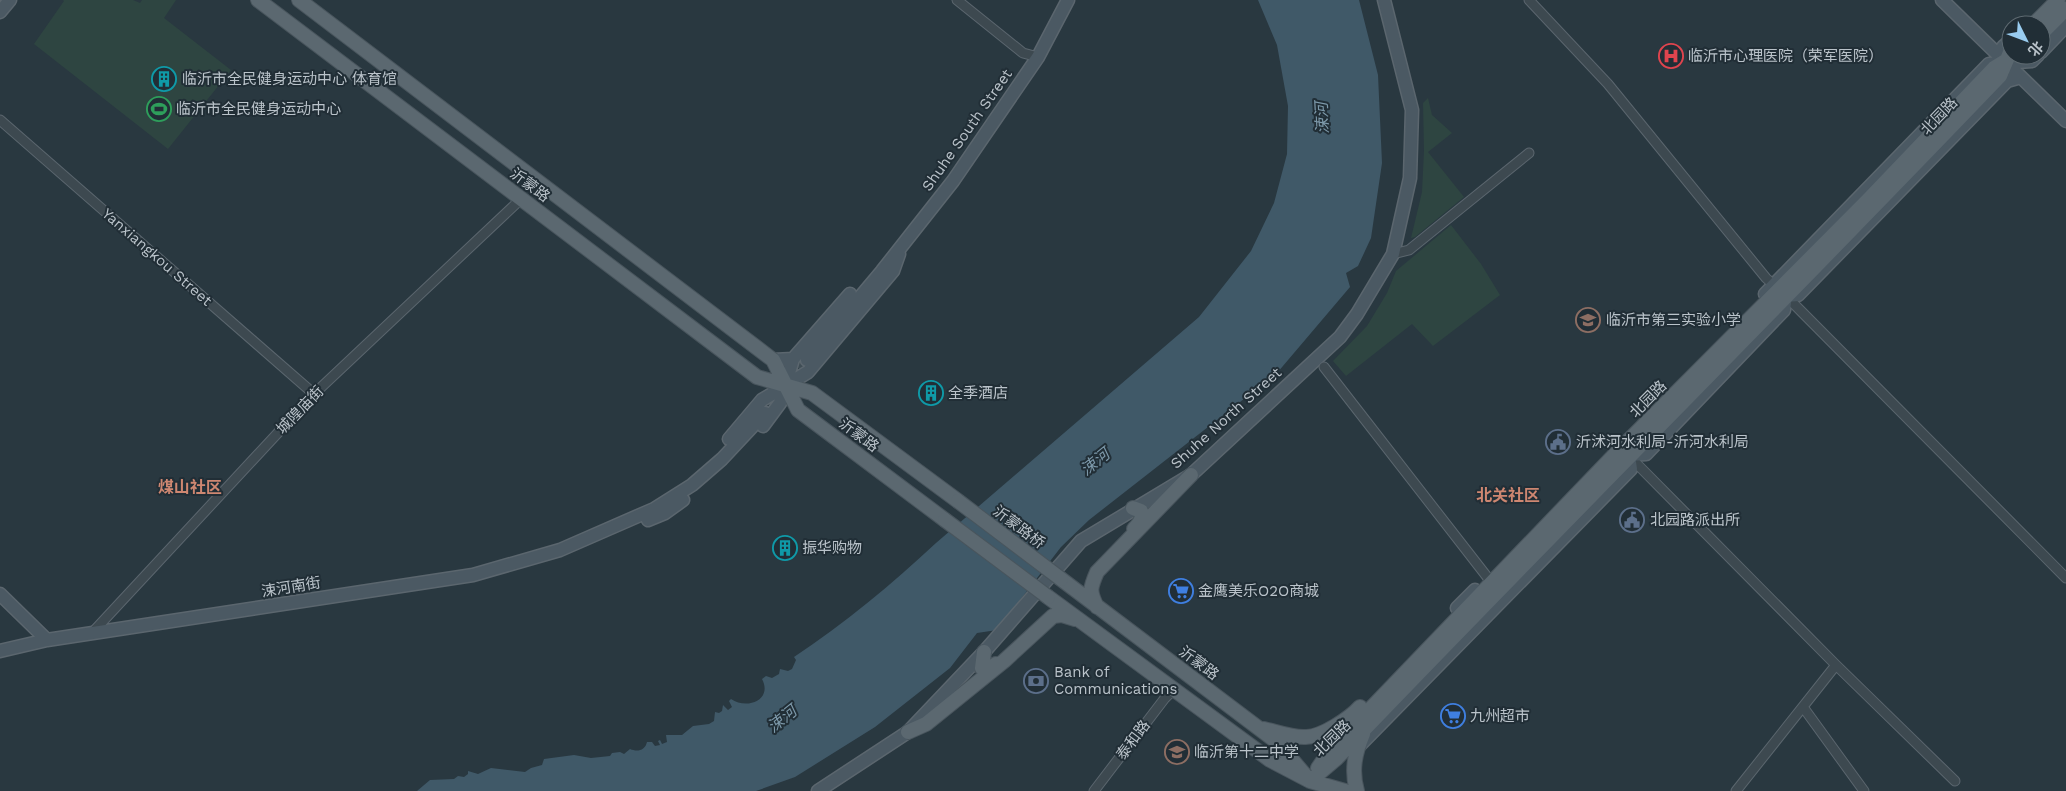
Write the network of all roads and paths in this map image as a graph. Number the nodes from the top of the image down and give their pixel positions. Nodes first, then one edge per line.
1 (10, 0) edge
2 (258, 0) edge
3 (299, 0) edge
4 (957, 0) edge
5 (1068, 0) edge
6 (1384, 0) edge
7 (1529, 0) edge
8 (1942, 0) edge
9 (2050, 0) edge
10 (2058, 0) edge
11 (2066, 8) edge
12 (0, 12) edge
13 (2036, 15) edge
14 (2043, 15) edge
15 (2051, 24) edge
16 (2066, 26) edge
17 (2051, 42) edge
18 (2001, 48) edge
19 (1038, 57) junction
20 (2001, 63) edge
21 (2015, 65) edge
22 (2021, 78) junction
23 (0, 120) edge
24 (2066, 121) edge
25 (1530, 153) dead end
26 (521, 199) junction
27 (903, 245) junction
28 (1392, 254) junction
29 (1780, 290) junction
30 (793, 359) junction
31 (773, 360) junction
32 (807, 360) tunnel mouth
33 (1324, 367) dead end
34 (757, 377) junction
35 (786, 386) junction
36 (314, 394) junction
37 (762, 400) junction
38 (798, 410) junction
39 (770, 412) junction
40 (1625, 452) junction
41 (1191, 475) junction
42 (958, 501) joint
43 (1133, 508) junction
44 (584, 539) junction
45 (1488, 578) junction
46 (2066, 578) edge
47 (1061, 579) junction
48 (0, 594) edge
49 (1048, 597) junction
50 (1463, 607) junction
51 (1098, 608) junction
52 (1081, 621) junction
53 (91, 634) junction
54 (47, 640) junction
55 (0, 651) edge
56 (984, 652) junction
57 (1836, 665) junction
58 (1173, 690) junction
59 (1803, 707) junction
60 (1366, 727) junction
61 (1258, 728) junction
62 (908, 732) junction
63 (1357, 748) junction
64 (1955, 781) dead end
65 (1314, 786) edge
66 (818, 791) edge
67 (1094, 791) edge
68 (1345, 791) edge
69 (1357, 791) edge
70 (1736, 791) edge
71 (1864, 791) edge

1 - 12 main road
2 - 26 main road, 沂蒙路
3 - 31 main road, 沂蒙路
4 - 19 street
5 - 19 main road, Shuhe South Street
6 - 28 main road, Shuhe North Street
7 - 29 street
8 - 18 main road
9 - 13 main road
10 - 14 main road
11 - 15 main road
16 - 17 main road
19 - 27 main road, Shuhe South Street
20 - 29 main road, 北园路
21 - 22 main road
22 - 24 main road
22 - 29 main road
23 - 36 street, Yanxiangkou Street
25 - 28 street
26 - 34 main road, 沂蒙路
26 - 36 street, 城隍庙街
27 - 30 main road
27 - 32 main road, Shuhe South Street
27 - 35 main road
28 - 41 main road, Shuhe North Street
29 - 40 main road, 北园路
29 - 40 main road
29 - 45 main road
29 - 46 street
30 - 31 main road
30 - 35 main road
31 - 35 main road, 沂蒙路
33 - 45 street
34 - 35 main road, 沂蒙路
34 - 37 main road
35 - 37 main road
35 - 38 main road, 沂蒙路
35 - 39 main road
35 - 42 main road, 沂蒙路
36 - 53 street, 城隍庙街
37 - 44 main road
38 - 39 main road
38 - 49 main road, 沂蒙路, bridge
39 - 44 main road
40 - 50 main road, 北园路
40 - 57 street
40 - 60 main road, 北园路
40 - 63 main road
41 - 43 main road, Shuhe North Street
41 - 51 main road
42 - 47 main road, 沂蒙路桥, bridge
43 - 47 main road
43 - 56 main road, Shuhe North Street
44 - 53 main road, 涑河南街
45 - 50 main road
47 - 51 main road, 沂蒙路
48 - 54 main road
49 - 52 main road
49 - 56 main road
50 - 61 main road
50 - 65 main road, 北园路
51 - 61 main road, 沂蒙路
52 - 58 main road
52 - 62 main road
53 - 54 main road, 涑河南街
54 - 55 main road, 涑河南街
56 - 62 main road, Shuhe North Street
57 - 59 street
57 - 64 street
58 - 65 main road
58 - 67 street, 泰和路
59 - 70 street
59 - 71 street
60 - 63 main road
60 - 65 main road, 北园路
61 - 65 main road, 沂蒙路
62 - 66 main road, Shuhe North Street
63 - 69 main road
65 - 68 main road

